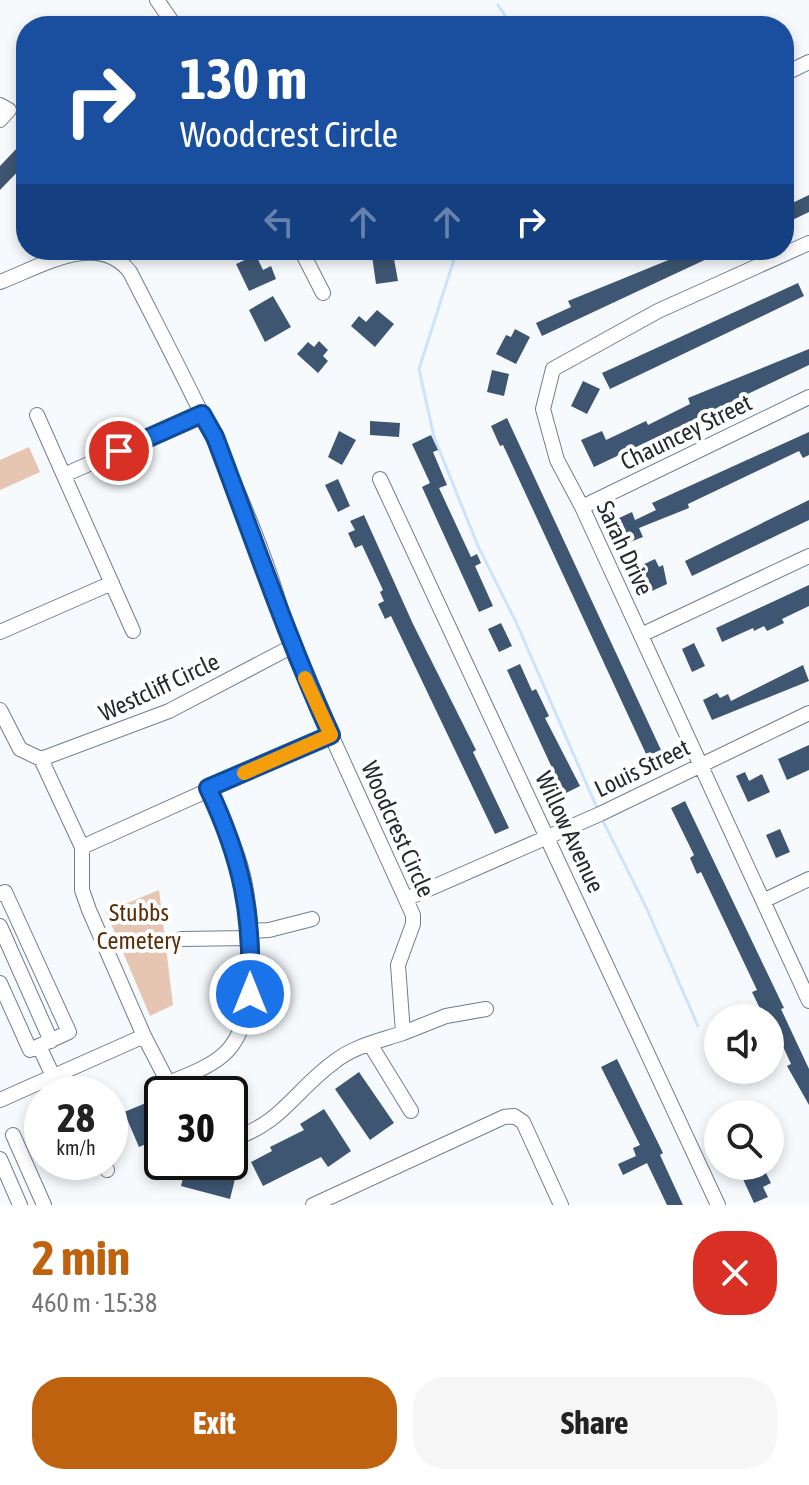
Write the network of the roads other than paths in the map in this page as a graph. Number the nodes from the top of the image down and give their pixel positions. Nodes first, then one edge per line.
1 (0, 105) edge
2 (0, 120) edge
3 (62, 260) edge
4 (121, 260) edge
5 (306, 260) edge
6 (771, 260) edge
7 (0, 282) edge
8 (323, 293) dead end
9 (809, 397) edge
10 (202, 414) junction
11 (37, 415) dead end
12 (64, 475) junction
13 (380, 479) dead end
14 (582, 507) junction
15 (809, 556) edge
16 (112, 583) junction
17 (133, 631) dead end
18 (0, 632) edge
19 (641, 635) junction
20 (291, 647) junction
21 (0, 710) edge
22 (809, 713) edge
23 (331, 735) junction
24 (41, 759) junction
25 (701, 764) junction
26 (208, 788) junction
27 (547, 835) junction
28 (82, 847) junction
29 (809, 879) edge
30 (0, 894) edge
31 (406, 899) junction
32 (763, 901) junction
33 (312, 919) dead end
34 (0, 926) edge
35 (249, 934) junction
36 (181, 939) dead end
37 (0, 983) edge
38 (809, 1001) edge
39 (486, 1009) dead end
40 (403, 1033) junction
41 (144, 1036) junction
42 (45, 1043) junction
43 (370, 1044) junction
44 (58, 1074) junction
45 (165, 1076) edge
46 (190, 1076) edge
47 (0, 1100) edge
48 (411, 1111) dead end
49 (248, 1132) edge
50 (13, 1135) dead end
51 (0, 1159) edge
52 (338, 1200) edge
53 (20, 1205) edge
54 (44, 1205) edge
55 (313, 1205) edge
56 (561, 1205) edge
57 (718, 1205) edge

1 - 2 street
3 - 7 street
4 - 10 street
5 - 8 street
6 - 14 street, Sarah Drive
9 - 14 street, Chauncey Street
10 - 12 street
10 - 20 street
11 - 12 street
12 - 16 street
13 - 27 street, Willow Avenue
14 - 19 street, Sarah Drive
15 - 19 street
16 - 17 street
16 - 18 street
19 - 25 street, Sarah Drive
20 - 23 street
20 - 24 street, Westcliff Circle
21 - 24 street
22 - 25 street, Louis Street
23 - 26 street
23 - 31 street, Woodcrest Circle
24 - 28 street
25 - 27 street, Louis Street
25 - 32 street, Sarah Drive
26 - 28 street
26 - 35 street
27 - 31 street, Louis Street
27 - 57 street, Willow Avenue
28 - 41 street
29 - 32 street
30 - 42 street
31 - 40 street, Woodcrest Circle
32 - 38 street, Sarah Drive
33 - 35 street
34 - 42 street
35 - 36 street
35 - 46 street
37 - 42 street
39 - 40 street
40 - 43 street
41 - 44 street
41 - 45 street
42 - 44 street
43 - 48 street
43 - 49 street
44 - 47 street
50 - 54 street
51 - 53 street
52 - 55 street
52 - 56 street

